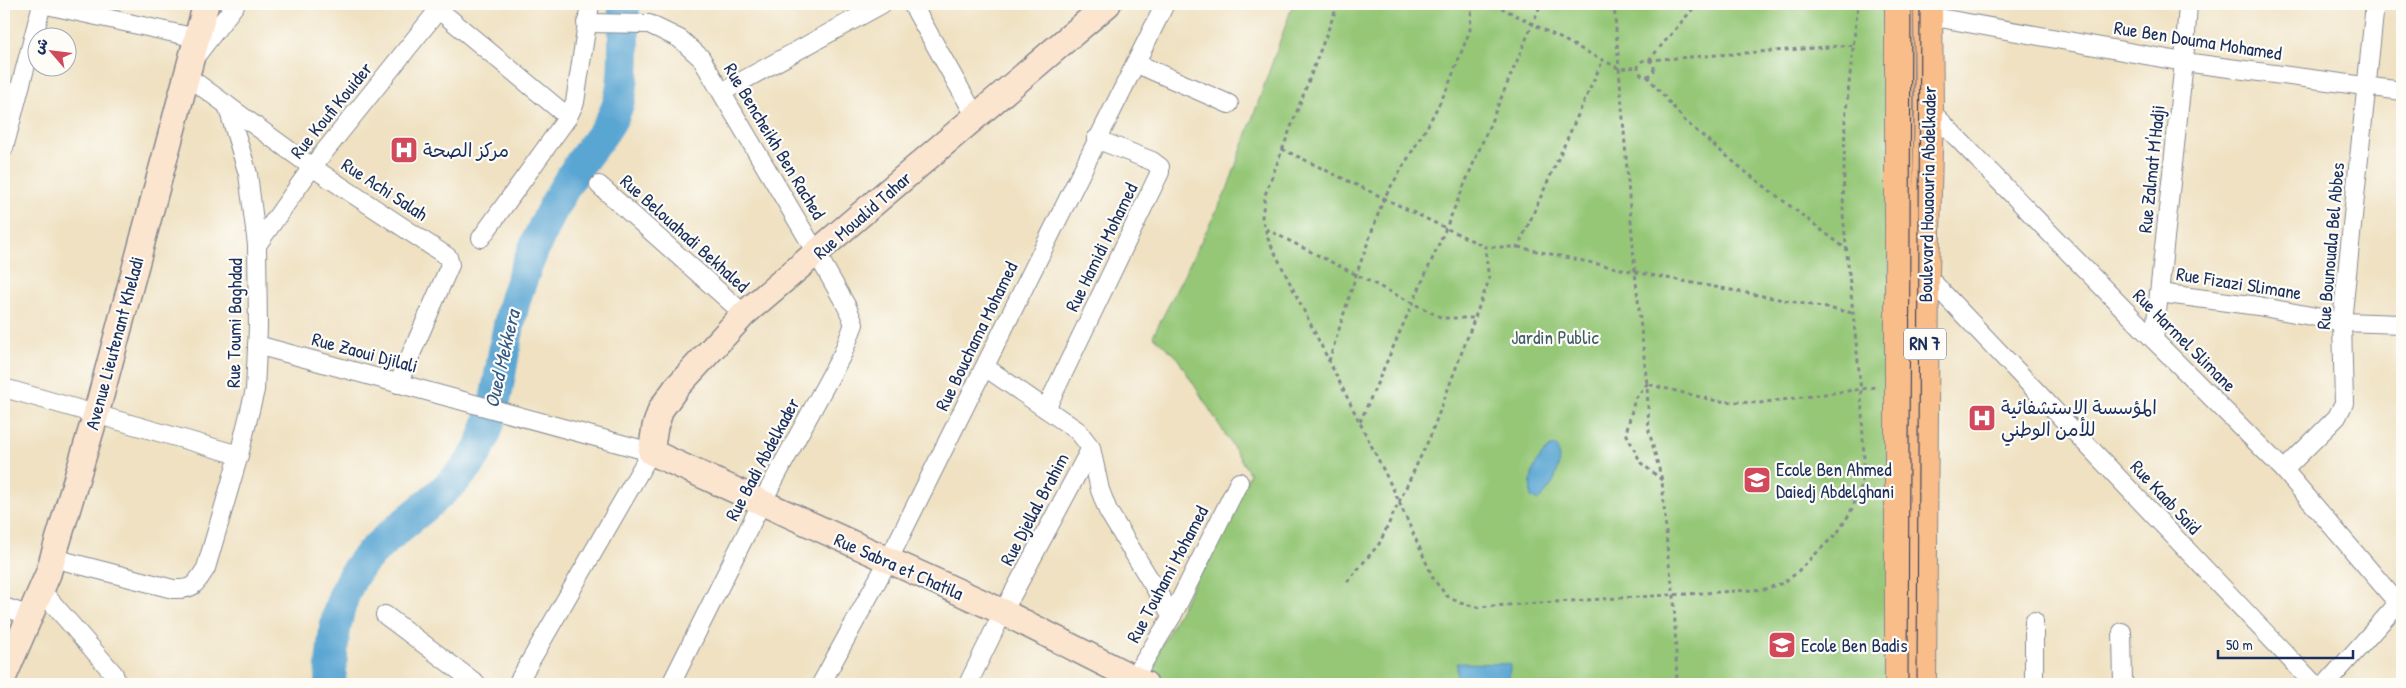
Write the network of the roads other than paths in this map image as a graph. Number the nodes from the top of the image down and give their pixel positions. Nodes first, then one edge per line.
1 (42, 4) edge
2 (206, 4) edge
3 (236, 4) edge
4 (590, 4) edge
5 (882, 4) edge
6 (912, 4) edge
7 (1165, 4) edge
8 (2188, 4) edge
9 (2375, 4) edge
10 (1899, 6) edge
11 (441, 7) edge
12 (1097, 7) edge
13 (1929, 10) edge
14 (594, 24) junction
15 (197, 38) junction
16 (2184, 62) junction
17 (1135, 63) junction
18 (188, 70) junction
19 (2366, 85) junction
20 (2402, 91) edge
21 (722, 92) junction
22 (1228, 104) dead end
23 (227, 105) junction
24 (1929, 109) junction
25 (568, 117) junction
26 (976, 117) junction
27 (1096, 139) junction
28 (4, 148) edge
29 (312, 167) junction
30 (598, 185) dead end
31 (481, 238) dead end
32 (257, 245) junction
33 (817, 254) junction
34 (1925, 274) junction
35 (2159, 292) junction
36 (744, 314) junction
37 (2342, 322) junction
38 (2402, 324) edge
39 (2154, 340) junction
40 (257, 345) junction
41 (985, 367) junction
42 (398, 384) junction
43 (4, 388) edge
44 (1046, 409) junction
45 (96, 414) junction
46 (1091, 448) junction
47 (651, 452) junction
48 (239, 455) junction
49 (2284, 470) junction
50 (1239, 482) dead end
51 (761, 504) junction
52 (53, 558) junction
53 (888, 561) junction
54 (41, 590) junction
55 (2401, 603) edge
56 (4, 607) edge
57 (1003, 612) junction
58 (385, 615) dead end
59 (30, 616) junction
60 (1172, 616) junction
61 (2034, 621) dead end
62 (2122, 632) dead end
63 (4, 676) edge
64 (1136, 683) edge
65 (116, 684) edge
66 (477, 684) edge
67 (518, 684) edge
68 (671, 684) edge
69 (821, 684) edge
70 (968, 684) edge
71 (1899, 684) edge
72 (1922, 684) edge
73 (2034, 684) edge
74 (2123, 684) edge
75 (2314, 684) edge
76 (2326, 684) edge

1 - 15 street
1 - 28 street
2 - 15 street, Avenue Lieutenant Kheladi
3 - 18 street
4 - 14 street
5 - 21 street
6 - 26 street
7 - 17 street, Rue Bouchama Mohamed
8 - 16 street, Rue Zalmat M'Hadji
9 - 19 street, Rue Bounouala Bel Abbes
10 - 71 main road, Boulevard Houaouria Abdelkader / RN 7
11 - 25 street
11 - 29 street, Rue Koufi Kouider
12 - 26 street, Rue Moualid Tahar
13 - 16 street, Rue Ben Douma Mohamed
13 - 24 main road, Boulevard Houaouria Abdelkader / RN 7
14 - 21 street, Rue Bencheikh Ben Rached
14 - 25 street
15 - 18 street, Avenue Lieutenant Kheladi
16 - 19 street, Rue Ben Douma Mohamed
16 - 35 street, Rue Zalmat M'Hadji
17 - 22 street
17 - 27 street, Rue Bouchama Mohamed
18 - 23 street, Rue Achi Salah
18 - 45 street, Avenue Lieutenant Kheladi
19 - 20 street, Rue Ben Douma Mohamed
19 - 37 street, Rue Bounouala Bel Abbes
21 - 33 street, Rue Bencheikh Ben Rached
23 - 29 street, Rue Achi Salah
23 - 32 street, Rue Toumi Baghdad
24 - 34 main road, Boulevard Houaouria Abdelkader / RN 7
24 - 39 street, Rue Harmel Slimane
25 - 31 street
26 - 33 street, Rue Moualid Tahar
27 - 41 street, Rue Bouchama Mohamed
27 - 44 street, Rue Hamidi Mohamed
29 - 32 street, Rue Koufi Kouider
29 - 42 street, Rue Achi Salah
30 - 36 street, Rue Belouahadi Bekhaled
32 - 40 street, Rue Toumi Baghdad
33 - 36 street, Rue Moualid Tahar
33 - 51 street, Rue Badi Abdelkader
34 - 72 main road, Boulevard Houaouria Abdelkader / RN 7
34 - 75 street, Rue Kaab Saïd
35 - 37 street, Rue Fizazi Slimane
35 - 39 street, Rue Zalmat M'Hadji
36 - 47 street, Rue Moualid Tahar
37 - 38 street, Rue Fizazi Slimane
37 - 49 street, Rue Bounouala Bel Abbes
39 - 49 street, Rue Harmel Slimane
40 - 42 street, Rue Zaoui Djilali
40 - 48 street, Rue Toumi Baghdad
41 - 44 street, Rue Djellal Brahim
41 - 53 street, Rue Bouchama Mohamed
42 - 47 street, Rue Zaoui Djilali
43 - 45 street
44 - 46 street, Rue Djellal Brahim
45 - 48 street
45 - 52 street, Avenue Lieutenant Kheladi
46 - 57 street, Rue Djellal Brahim
46 - 60 street
47 - 51 street, Rue Sabra et Chatila
47 - 67 street
48 - 52 street, Rue Toumi Baghdad
49 - 55 street, Rue Harmel Slimane
50 - 60 street, Rue Touhami Mohamed
51 - 53 street, Rue Sabra et Chatila
51 - 68 street, Rue Badi Abdelkader
52 - 54 street, Avenue Lieutenant Kheladi
53 - 57 street, Rue Sabra et Chatila
53 - 69 street, Rue Bouchama Mohamed
54 - 59 street, Avenue Lieutenant Kheladi
54 - 65 street
55 - 76 street
56 - 59 street
57 - 64 street, Rue Sabra et Chatila
57 - 70 street, Rue Djellal Brahim
58 - 66 street
59 - 63 street, Avenue Lieutenant Kheladi
60 - 64 street, Rue Touhami Mohamed
61 - 73 street
62 - 74 street

